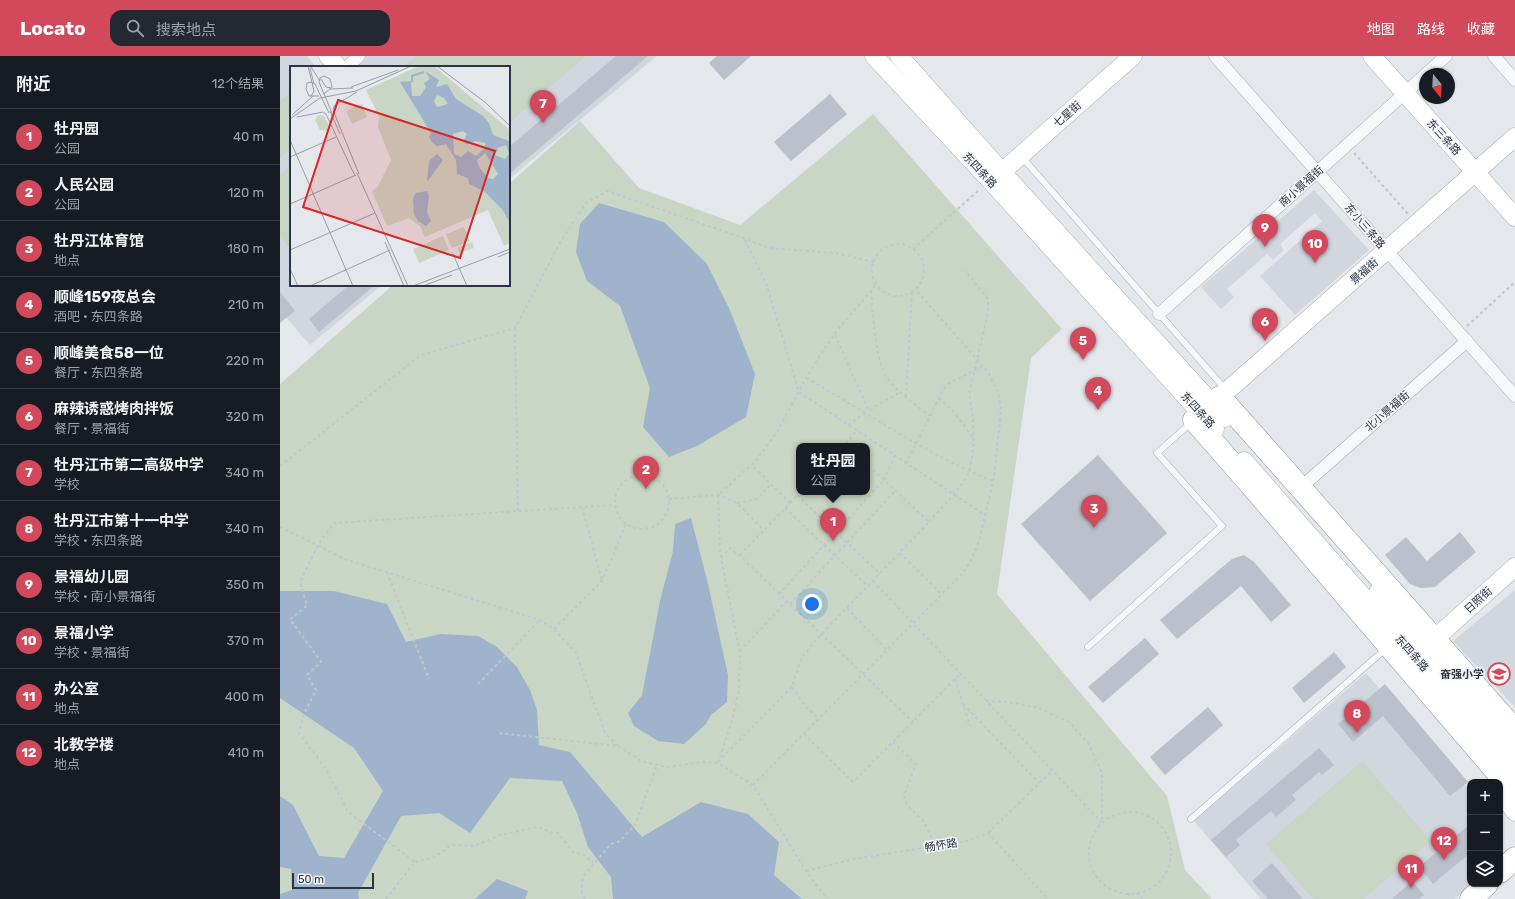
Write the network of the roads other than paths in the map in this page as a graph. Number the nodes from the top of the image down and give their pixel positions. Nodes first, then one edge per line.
1 (328, 56) edge
2 (359, 56) edge
3 (874, 56) edge
4 (899, 56) edge
5 (1133, 56) edge
6 (1215, 56) edge
7 (1372, 56) edge
8 (1446, 56) edge
9 (1494, 56) edge
10 (337, 66) edge
11 (348, 66) edge
12 (1432, 68) edge
13 (1419, 80) edge
14 (1515, 80) edge
15 (1405, 93) junction
16 (1515, 138) edge
17 (1020, 155) junction
18 (1317, 172) junction
19 (1475, 172) junction
20 (996, 176) junction
21 (1515, 217) edge
22 (1387, 250) junction
23 (1159, 314) junction
24 (1463, 337) junction
25 (1515, 396) edge
26 (1207, 409) junction
27 (1263, 472) junction
28 (1307, 482) junction
29 (1515, 567) edge
30 (1441, 633) junction
31 (1088, 647) dead end
32 (1382, 652) junction
33 (1515, 714) edge
34 (1515, 730) edge
35 (1514, 763) edge
36 (1490, 779) edge
37 (1503, 794) edge
38 (1515, 798) edge
39 (1515, 812) edge
40 (1191, 819) dead end
41 (1515, 849) edge
42 (1515, 858) edge
43 (1503, 861) edge
44 (1515, 863) edge
45 (1503, 869) edge
46 (1515, 870) edge
47 (1503, 874) edge
48 (1503, 876) edge

1 - 10 street
2 - 11 street
3 - 20 street, 东四条路
4 - 20 street
5 - 17 street, 七星街
6 - 18 street, 东小三条路
7 - 15 street, 东三条路
8 - 12 street, 南小景福街
9 - 14 street
13 - 15 street, 南小景福街
15 - 18 street, 南小景福街
15 - 19 street, 东三条路
16 - 19 street, 景福街
17 - 20 street, 七星街
17 - 23 lane
18 - 22 street, 东小三条路
18 - 23 street, 南小景福街
19 - 21 street, 东三条路
19 - 22 street, 景福街
20 - 26 street
22 - 24 street, 东小三条路
22 - 26 street, 景福街
23 - 26 lane
24 - 25 street, 东小三条路
24 - 28 street, 北小景福街
26 - 27 highway
26 - 27 highway
26 - 28 street
26 - 31 lane
26 - 32 street
27 - 34 highway
27 - 35 street, 东四条路
27 - 38 highway
28 - 30 street
29 - 30 street, 日照街
30 - 33 street
32 - 36 street
32 - 40 lane
37 - 39 street
41 - 43 street
42 - 45 highway
44 - 47 street
46 - 48 highway

